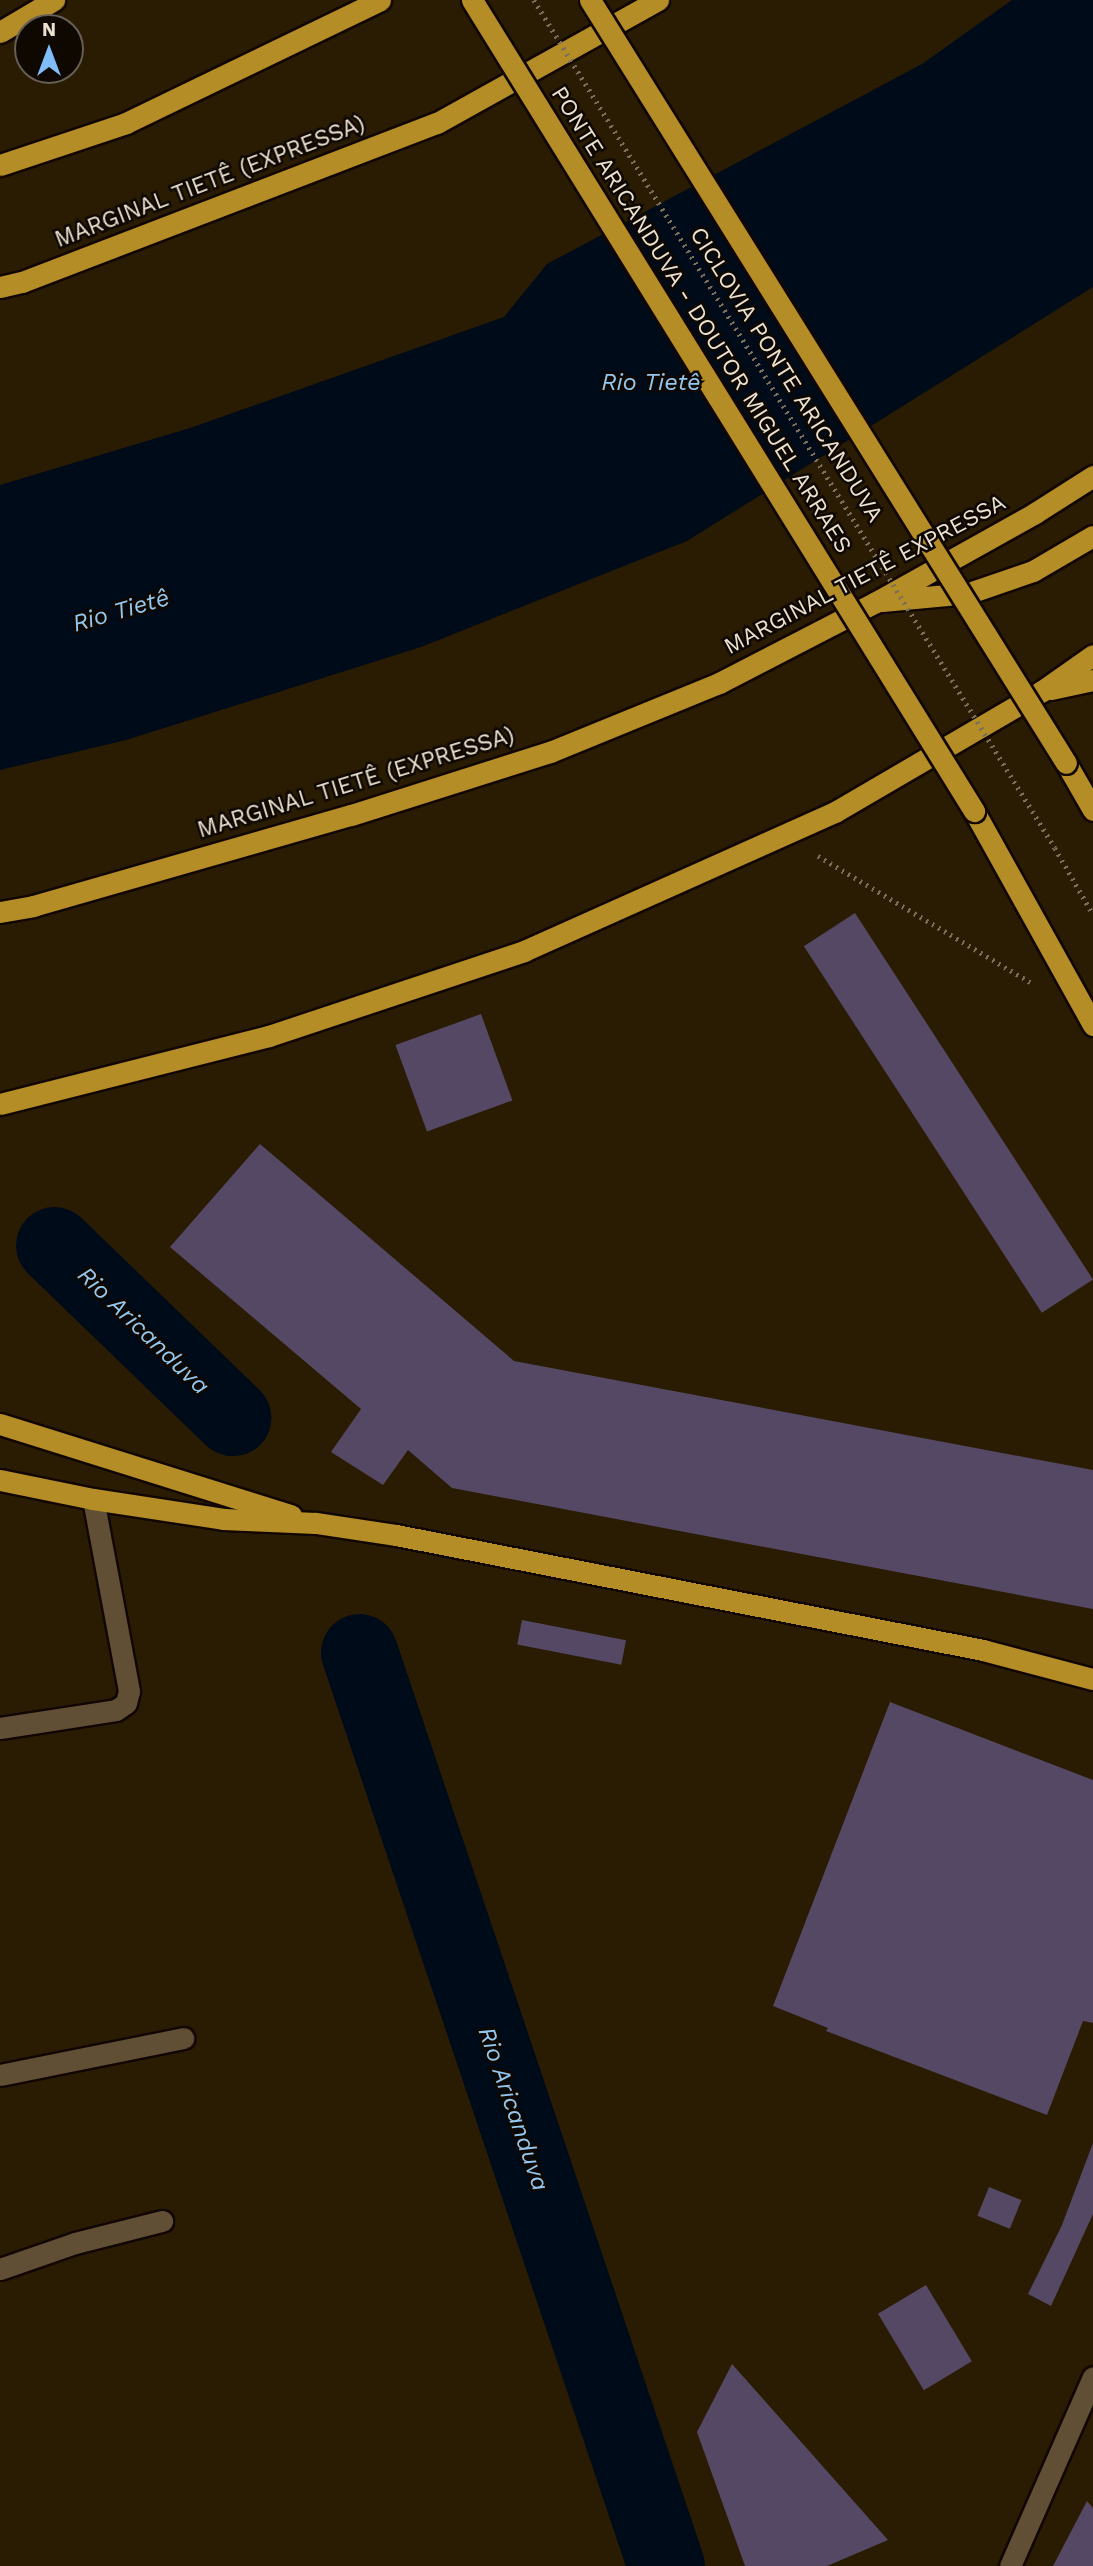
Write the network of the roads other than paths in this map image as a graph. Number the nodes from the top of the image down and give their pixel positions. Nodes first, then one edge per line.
1 (54, 0) edge
2 (472, 0) edge
3 (590, 0) edge
4 (658, 0) edge
5 (374, 3) edge
6 (0, 32) edge
7 (0, 165) edge
8 (0, 287) edge
9 (1093, 476) edge
10 (1093, 536) edge
11 (876, 602) junction
12 (1093, 655) edge
13 (1093, 680) edge
14 (719, 682) joint
15 (1042, 691) junction
16 (1093, 810) edge
17 (0, 912) edge
18 (1093, 1025) edge
19 (0, 1104) edge
20 (0, 1424) edge
21 (0, 1480) edge
22 (93, 1499) junction
23 (316, 1523) junction
24 (1093, 1679) edge
25 (0, 1728) edge
26 (183, 2038) dead end
27 (0, 2075) edge
28 (162, 2221) dead end
29 (0, 2269) edge
30 (1093, 2377) edge
31 (1010, 2566) edge

1 - 6 highway
2 - 18 highway, PONTE ARICANDUVA - DOUTOR MIGUEL ARRAES, bridge
3 - 16 highway, bridge
4 - 8 highway, MARGINAL TIETÊ (EXPRESSA)
5 - 7 highway
9 - 11 highway, MARGINAL TIETÊ EXPRESSA
10 - 11 highway
11 - 14 highway, MARGINAL TIETÊ EXPRESSA
12 - 15 highway
13 - 15 highway
14 - 17 highway, MARGINAL TIETÊ (EXPRESSA)
15 - 19 highway
20 - 23 highway
21 - 22 highway
22 - 23 highway
22 - 25 street
23 - 24 highway
26 - 27 street
28 - 29 street
30 - 31 street

